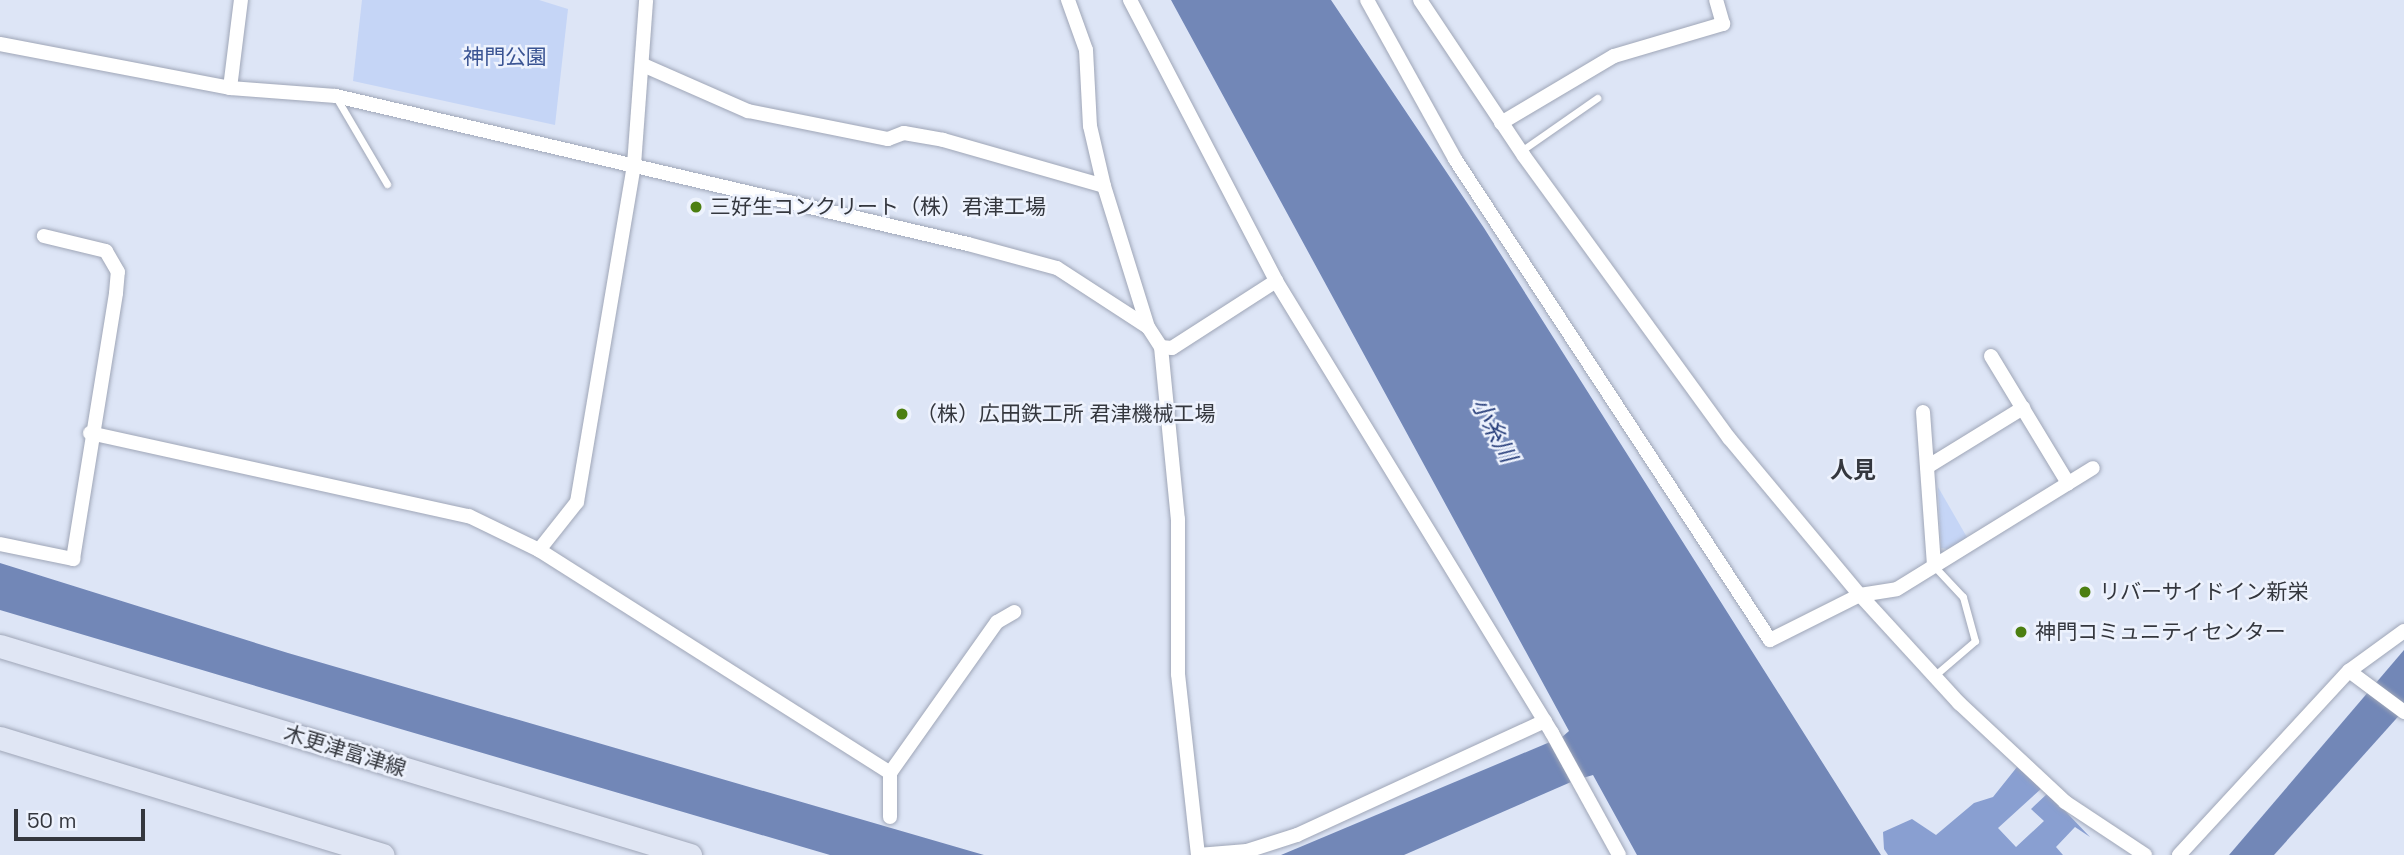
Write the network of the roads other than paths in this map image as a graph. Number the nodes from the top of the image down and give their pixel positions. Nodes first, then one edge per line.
1 (242, 0) edge
2 (646, 0) edge
3 (1068, 0) edge
4 (1130, 0) edge
5 (1367, 0) edge
6 (1420, 0) edge
7 (1716, 0) edge
8 (0, 44) edge
9 (643, 65) junction
10 (230, 88) junction
11 (336, 96) junction
12 (1597, 98) dead end
13 (1501, 123) junction
14 (1520, 152) junction
15 (634, 165) junction
16 (387, 184) dead end
17 (1104, 186) junction
18 (44, 236) dead end
19 (1276, 281) junction
20 (1148, 327) junction
21 (1161, 347) junction
22 (1991, 356) dead end
23 (2023, 408) junction
24 (1923, 412) dead end
25 (90, 433) junction
26 (1927, 467) junction
27 (2093, 468) dead end
28 (2068, 483) junction
29 (0, 544) edge
30 (540, 550) junction
31 (1934, 566) junction
32 (1860, 595) junction
33 (1014, 612) dead end
34 (2404, 631) edge
35 (0, 646) edge
36 (2350, 671) junction
37 (1934, 676) junction
38 (2404, 712) edge
39 (1548, 727) junction
40 (0, 738) edge
41 (890, 773) junction
42 (890, 817) dead end
43 (382, 855) edge
44 (690, 855) edge
45 (1619, 855) edge
46 (2145, 855) edge
47 (2179, 855) edge

1 - 10 street
2 - 9 street
3 - 17 street
4 - 19 street
5 - 32 street
6 - 13 street
7 - 13 street
8 - 10 street
9 - 15 street
9 - 17 street
10 - 11 street
11 - 15 street
11 - 16 lane
12 - 14 lane
13 - 14 street
14 - 32 street
15 - 20 street
15 - 30 street
17 - 20 street
18 - 25 street
19 - 21 street
19 - 39 street
20 - 21 street
21 - 39 street
22 - 23 street
23 - 26 street
23 - 28 street
24 - 26 street
25 - 29 street
25 - 30 street
26 - 31 street
27 - 28 street
28 - 31 street
30 - 41 street
31 - 32 street
31 - 37 lane
32 - 37 street
33 - 41 street
34 - 36 street
35 - 44 main road, 木更津富津線
36 - 38 street
36 - 47 street
37 - 46 street
39 - 45 street
40 - 43 main road
41 - 42 street

